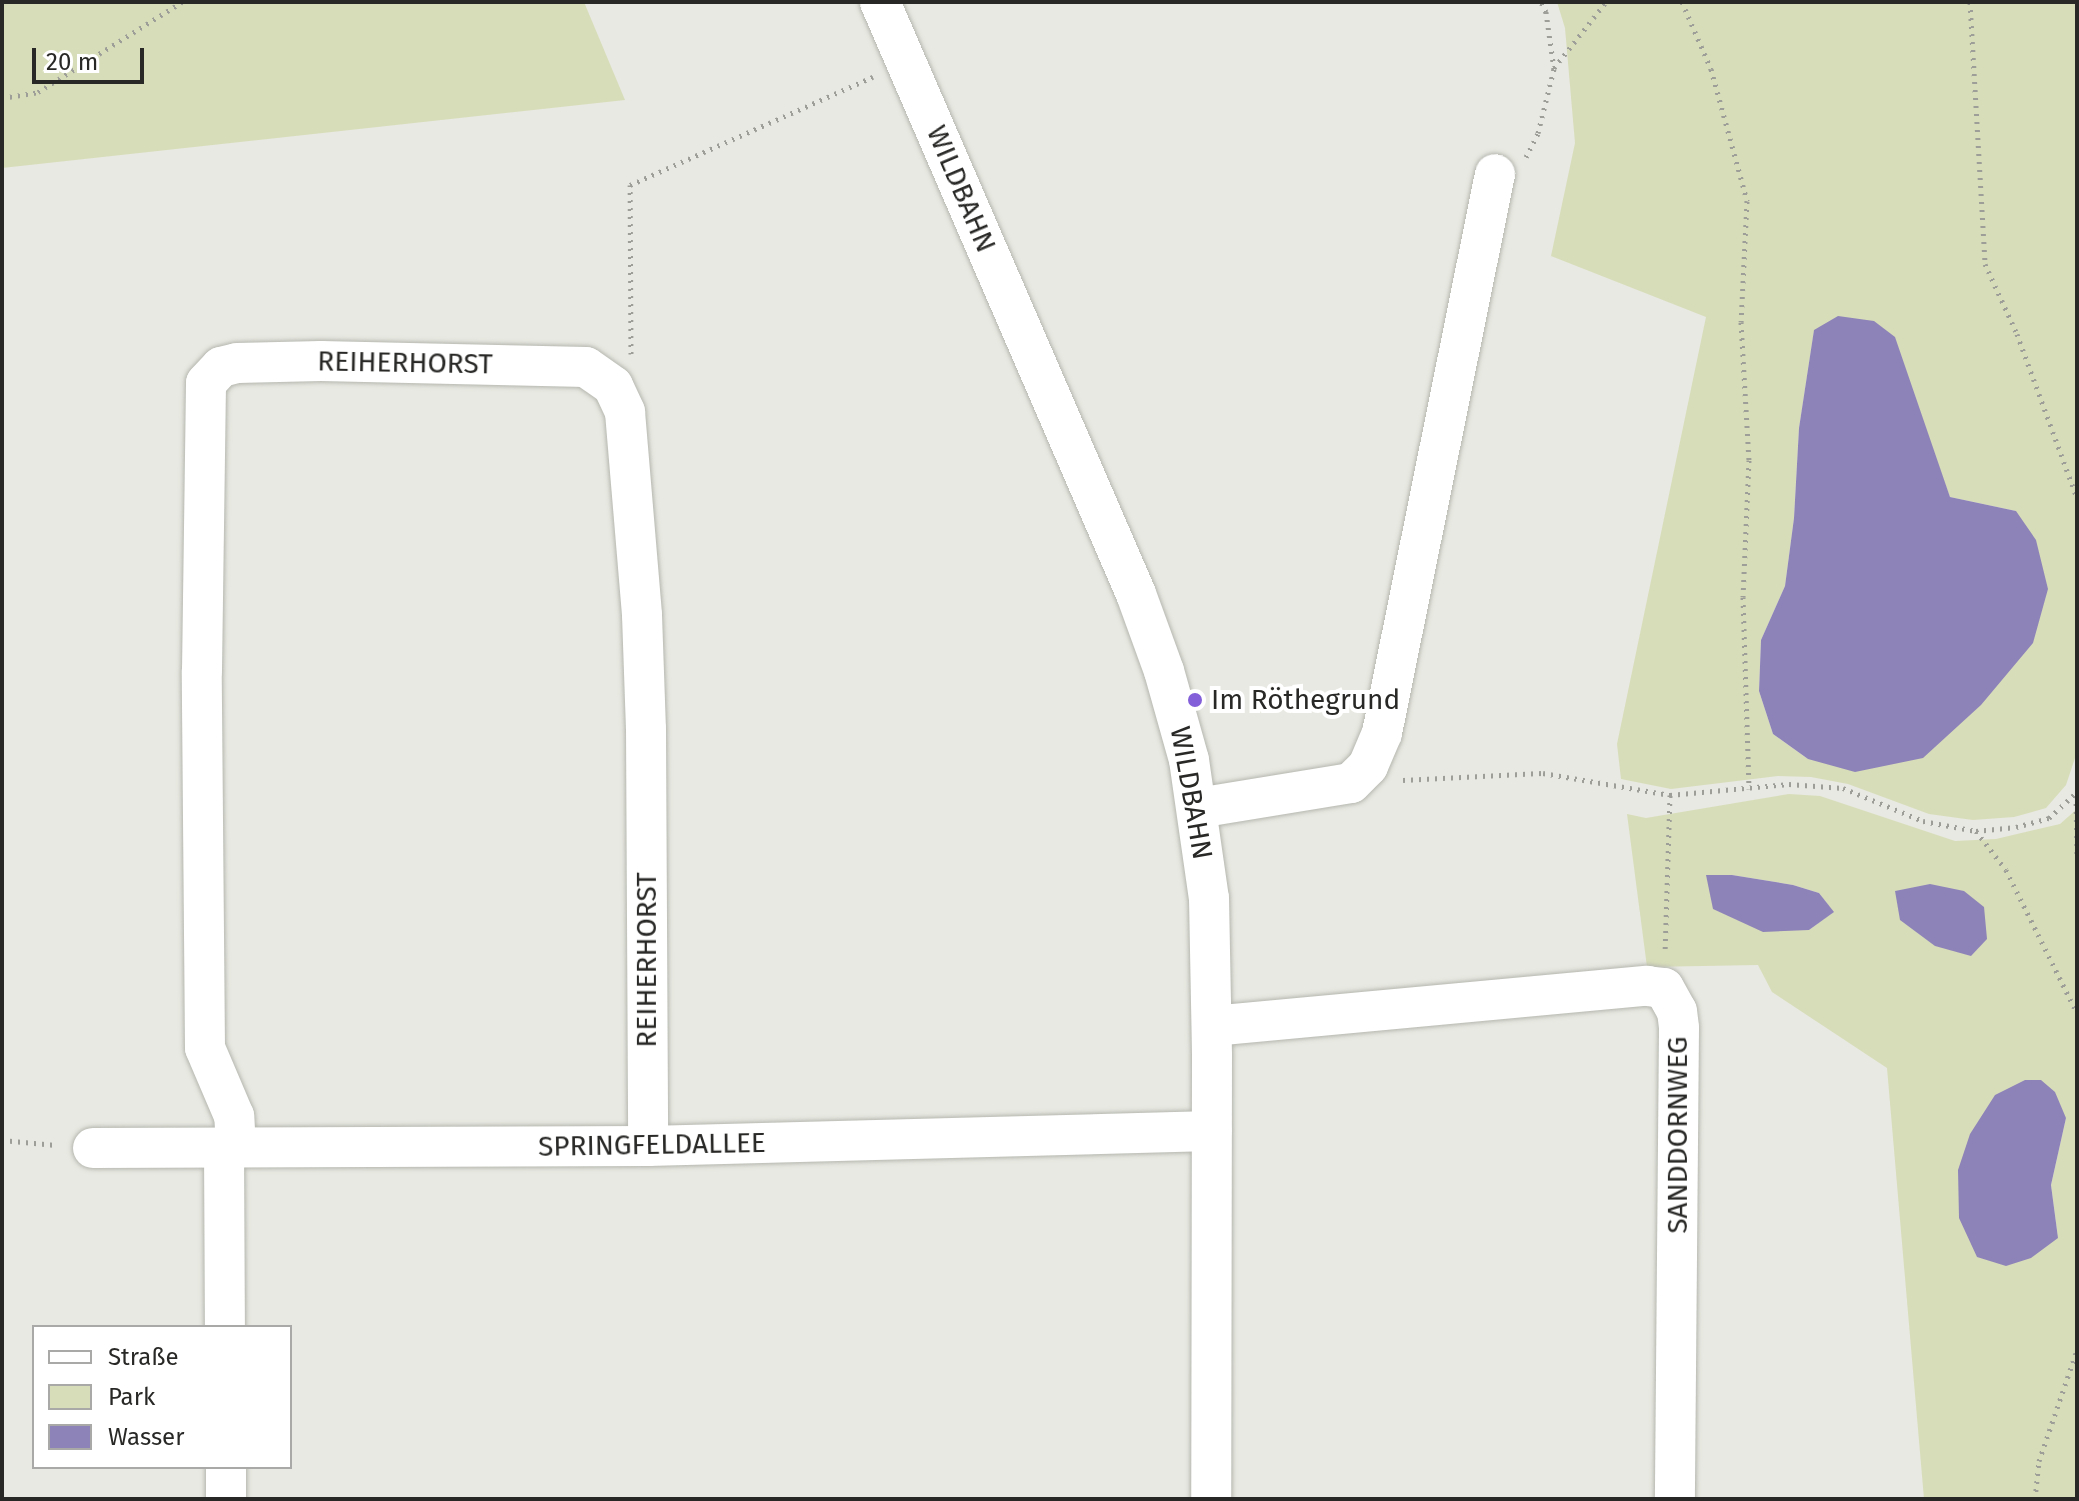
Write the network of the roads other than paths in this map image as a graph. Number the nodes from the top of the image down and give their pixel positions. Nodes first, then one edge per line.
1 (880, 2) edge
2 (1495, 174) road end
3 (1198, 808) junction
4 (1212, 1026) junction
5 (1212, 1131) junction
6 (648, 1146) junction
7 (93, 1148) road end
8 (230, 1149) junction
9 (225, 1325) edge
10 (226, 1469) edge
11 (226, 1499) edge
12 (1211, 1499) edge
13 (1675, 1499) edge

1 - 3 street, WILDBAHN
2 - 3 street
3 - 4 street, WILDBAHN
4 - 5 street, WILDBAHN
4 - 13 street, SANDDORNWEG
5 - 6 street, SPRINGFELDALLEE
5 - 12 street, WILDBAHN
6 - 8 street, SPRINGFELDALLEE
6 - 8 street, REIHERHORST
7 - 8 street, SPRINGFELDALLEE
8 - 9 street
10 - 11 street

